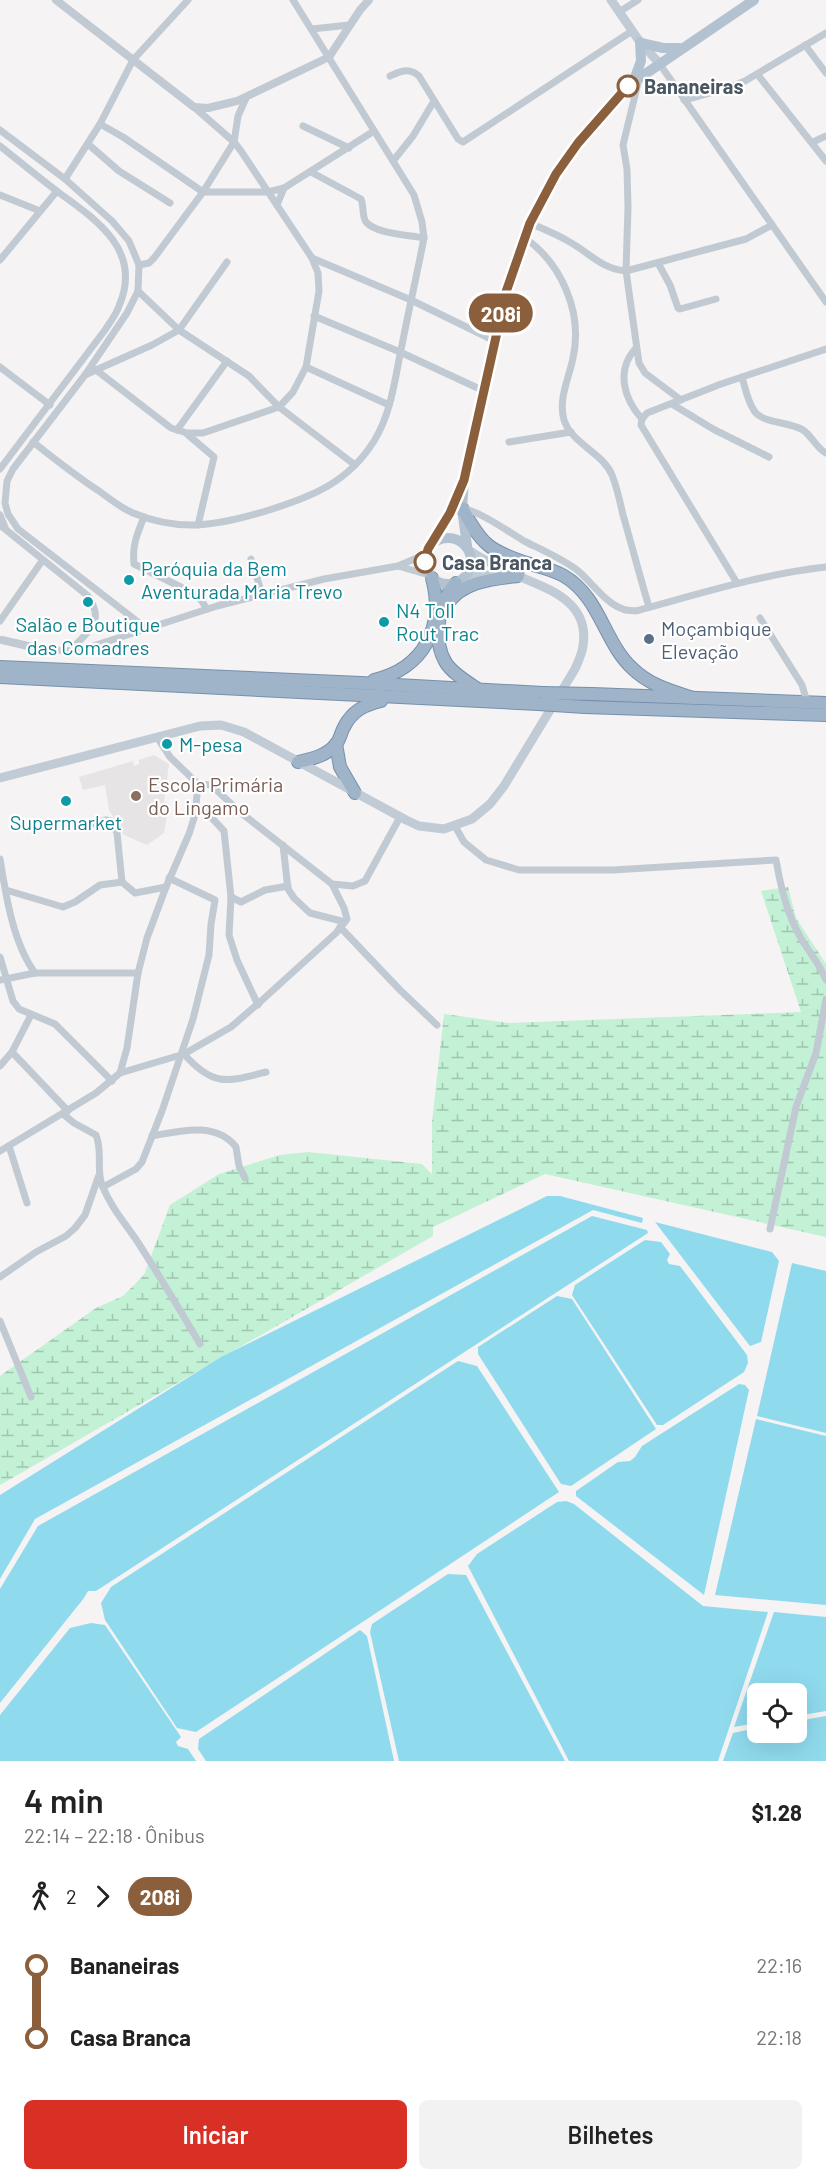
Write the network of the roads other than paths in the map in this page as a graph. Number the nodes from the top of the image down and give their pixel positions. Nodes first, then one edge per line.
1 (56, 0) edge
2 (188, 0) edge
3 (293, 0) edge
4 (369, 0) edge
5 (611, 0) edge
6 (638, 0) edge
7 (754, 0) edge
8 (619, 12) junction
9 (349, 26) junction
10 (630, 28) junction
11 (312, 30) junction
12 (826, 33) edge
13 (641, 43) junction
14 (805, 45) junction
15 (682, 48) junction
16 (329, 57) junction
17 (134, 60) junction
18 (659, 63) junction
19 (826, 73) edge
20 (758, 75) junction
21 (390, 76) dead end
22 (636, 80) junction
23 (246, 98) junction
24 (684, 100) junction
25 (434, 101) junction
26 (194, 107) junction
27 (100, 124) junction
28 (303, 126) dead end
29 (0, 130) edge
30 (374, 131) junction
31 (826, 136) edge
32 (234, 142) junction
33 (813, 142) junction
34 (88, 144) junction
35 (0, 146) edge
36 (349, 148) junction
37 (393, 161) junction
38 (826, 161) edge
39 (311, 172) junction
40 (65, 179) junction
41 (284, 188) junction
42 (57, 190) junction
43 (203, 192) junction
44 (268, 192) junction
45 (0, 195) edge
46 (170, 203) dead end
47 (277, 205) junction
48 (40, 212) junction
49 (530, 223) junction
50 (772, 225) junction
51 (424, 238) junction
52 (525, 238) junction
53 (312, 258) junction
54 (0, 260) edge
55 (227, 262) dead end
56 (658, 263) junction
57 (139, 265) junction
58 (626, 271) junction
59 (138, 291) junction
60 (716, 299) dead end
61 (411, 300) junction
62 (826, 302) edge
63 (314, 316) junction
64 (179, 330) junction
65 (495, 341) junction
66 (636, 348) junction
67 (826, 349) edge
68 (400, 352) junction
69 (227, 361) junction
70 (0, 367) edge
71 (306, 367) junction
72 (96, 370) junction
73 (85, 375) junction
74 (742, 377) junction
75 (484, 391) junction
76 (681, 400) junction
77 (672, 404) junction
78 (50, 405) junction
79 (389, 405) junction
80 (279, 407) junction
81 (642, 419) junction
82 (177, 430) junction
83 (571, 432) junction
84 (187, 433) junction
85 (33, 442) junction
86 (509, 442) dead end
87 (826, 453) edge
88 (769, 457) dead end
89 (355, 465) junction
90 (1, 470) edge
91 (464, 480) junction
92 (462, 508) junction
93 (450, 513) junction
94 (0, 515) edge
95 (144, 517) junction
96 (198, 525) junction
97 (3, 527) edge
98 (469, 549) junction
99 (428, 550) junction
100 (251, 559) dead end
101 (42, 561) junction
102 (398, 566) junction
103 (826, 567) edge
104 (431, 576) junction
105 (518, 576) junction
106 (459, 581) junction
107 (737, 584) junction
108 (262, 594) junction
109 (649, 608) junction
110 (207, 609) junction
111 (760, 618) dead end
112 (440, 620) junction
113 (0, 621) edge
114 (147, 629) junction
115 (1, 638) edge
116 (41, 649) joint
117 (70, 651) junction
118 (0, 667) edge
119 (0, 677) edge
120 (361, 683) junction
121 (479, 690) junction
122 (693, 698) junction
123 (401, 699) junction
124 (541, 699) junction
125 (807, 702) junction
126 (826, 703) edge
127 (826, 715) edge
128 (157, 736) junction
129 (336, 744) junction
130 (298, 762) junction
131 (0, 777) edge
132 (198, 784) junction
133 (355, 793) junction
134 (197, 807) junction
135 (400, 817) junction
136 (68, 826) dead end
137 (456, 826) junction
138 (284, 844) junction
139 (0, 859) edge
140 (169, 878) junction
141 (122, 882) junction
142 (332, 884) junction
143 (288, 886) junction
144 (3, 887) edge
145 (166, 887) junction
146 (231, 897) junction
147 (342, 925) junction
148 (0, 957) edge
149 (824, 972) edge
150 (35, 973) junction
151 (138, 974) junction
152 (3, 979) edge
153 (826, 980) edge
154 (826, 999) edge
155 (258, 1005) junction
156 (31, 1015) junction
157 (437, 1025) dead end
158 (12, 1052) junction
159 (816, 1053) junction
160 (182, 1055) junction
161 (826, 1055) edge
162 (0, 1066) edge
163 (266, 1072) dead end
164 (120, 1073) junction
165 (112, 1081) junction
166 (65, 1112) junction
167 (152, 1136) junction
168 (9, 1146) junction
169 (0, 1151) edge
170 (99, 1175) junction
171 (245, 1178) dead end
172 (103, 1187) junction
173 (27, 1203) dead end
174 (770, 1229) dead end
175 (0, 1277) edge
176 (0, 1321) edge
177 (200, 1344) dead end
178 (31, 1396) dead end

1 - 17 street
2 - 17 street
3 - 11 street
4 - 9 street
5 - 8 main road
6 - 8 street
7 - 15 main road
8 - 10 main road
9 - 11 street
9 - 16 street
10 - 13 main road
10 - 25 street
11 - 16 street
12 - 14 street
13 - 15 main road
13 - 18 main road
13 - 22 main road
14 - 19 street
14 - 20 street
15 - 18 main road
16 - 23 street
16 - 30 street
17 - 26 street
17 - 27 street
18 - 22 main road
18 - 24 street
20 - 24 street
20 - 33 street
21 - 25 street
22 - 49 main road
22 - 58 street
23 - 26 street
23 - 32 street
24 - 50 street
25 - 37 street
26 - 32 street
27 - 34 street
27 - 43 street
28 - 36 street
29 - 40 street
30 - 36 street
30 - 37 street
31 - 33 street
32 - 43 street
32 - 44 street
33 - 38 street
34 - 40 street
34 - 46 street
35 - 42 street
36 - 39 street
37 - 51 street
39 - 41 street
39 - 51 street
40 - 57 street
41 - 44 street
41 - 47 street
42 - 48 street
42 - 78 street
43 - 44 street
43 - 57 street
44 - 47 street
45 - 48 street
47 - 53 street
48 - 54 street
49 - 52 main road
49 - 58 street
50 - 56 street
50 - 62 street
51 - 61 street
52 - 65 main road
52 - 83 street
53 - 61 street
53 - 63 street
55 - 64 street
56 - 58 street
56 - 60 street
57 - 59 street
58 - 66 street
59 - 64 street
59 - 73 street
61 - 65 street
61 - 68 street
63 - 68 street
63 - 71 street
64 - 69 street
64 - 72 street
65 - 75 main road
66 - 76 street
66 - 81 street
67 - 74 street
68 - 75 street
68 - 79 street
69 - 80 street
69 - 82 street
70 - 78 street
71 - 79 street
71 - 80 street
72 - 73 street
72 - 82 street
73 - 85 street
74 - 76 street
74 - 87 street
75 - 91 main road
76 - 77 street
77 - 81 street
77 - 88 street
78 - 90 street
79 - 89 street
80 - 84 street
80 - 89 street
81 - 107 street
82 - 84 street
83 - 86 street
83 - 109 street
84 - 96 street
85 - 95 street
85 - 114 street
89 - 96 street
91 - 92 main road
91 - 93 main road
92 - 93 street
92 - 98 main road
92 - 109 street
92 - 122 highway
93 - 99 main road
94 - 97 street
95 - 96 street
95 - 110 street
97 - 101 street
98 - 99 main road
98 - 105 main road
98 - 106 main road
99 - 102 street
99 - 104 main road
100 - 108 street
101 - 113 street
101 - 117 street
102 - 104 street
102 - 108 street
103 - 107 street
104 - 106 main road
104 - 120 highway
105 - 106 main road
105 - 112 highway
105 - 137 main road
106 - 112 highway
107 - 109 street
108 - 110 street
110 - 114 street
111 - 125 street
112 - 121 highway
114 - 117 street
115 - 116 street
116 - 117 street
118 - 120 highway
119 - 123 highway
120 - 121 highway
121 - 124 highway
122 - 124 highway, bridge
122 - 125 highway
123 - 124 highway
123 - 129 highway
124 - 127 highway, bridge
125 - 126 highway
128 - 130 main road
128 - 131 main road
128 - 132 street
129 - 130 highway
129 - 133 highway
130 - 133 main road
132 - 134 street
132 - 138 street
133 - 135 main road
134 - 140 street
134 - 146 street
135 - 137 main road
135 - 142 street
136 - 141 street
137 - 149 street
138 - 142 street
138 - 143 street
139 - 144 street
140 - 145 street
140 - 160 street
141 - 144 street
141 - 145 street
142 - 147 street
143 - 146 street
143 - 147 street
144 - 150 street
145 - 151 street
146 - 155 street
147 - 155 street
147 - 157 street
148 - 152 street
149 - 153 street
150 - 151 street
150 - 152 street
151 - 164 street
152 - 156 street
154 - 159 street
155 - 160 street
156 - 158 street
156 - 165 street
158 - 162 street
158 - 166 street
159 - 161 street
159 - 174 street
160 - 163 street
160 - 164 street
160 - 167 street
164 - 165 street
165 - 166 street
166 - 168 street
166 - 170 street
167 - 171 street
167 - 172 street
168 - 169 street
168 - 173 street
170 - 172 street
170 - 175 street
172 - 177 street
176 - 178 street

